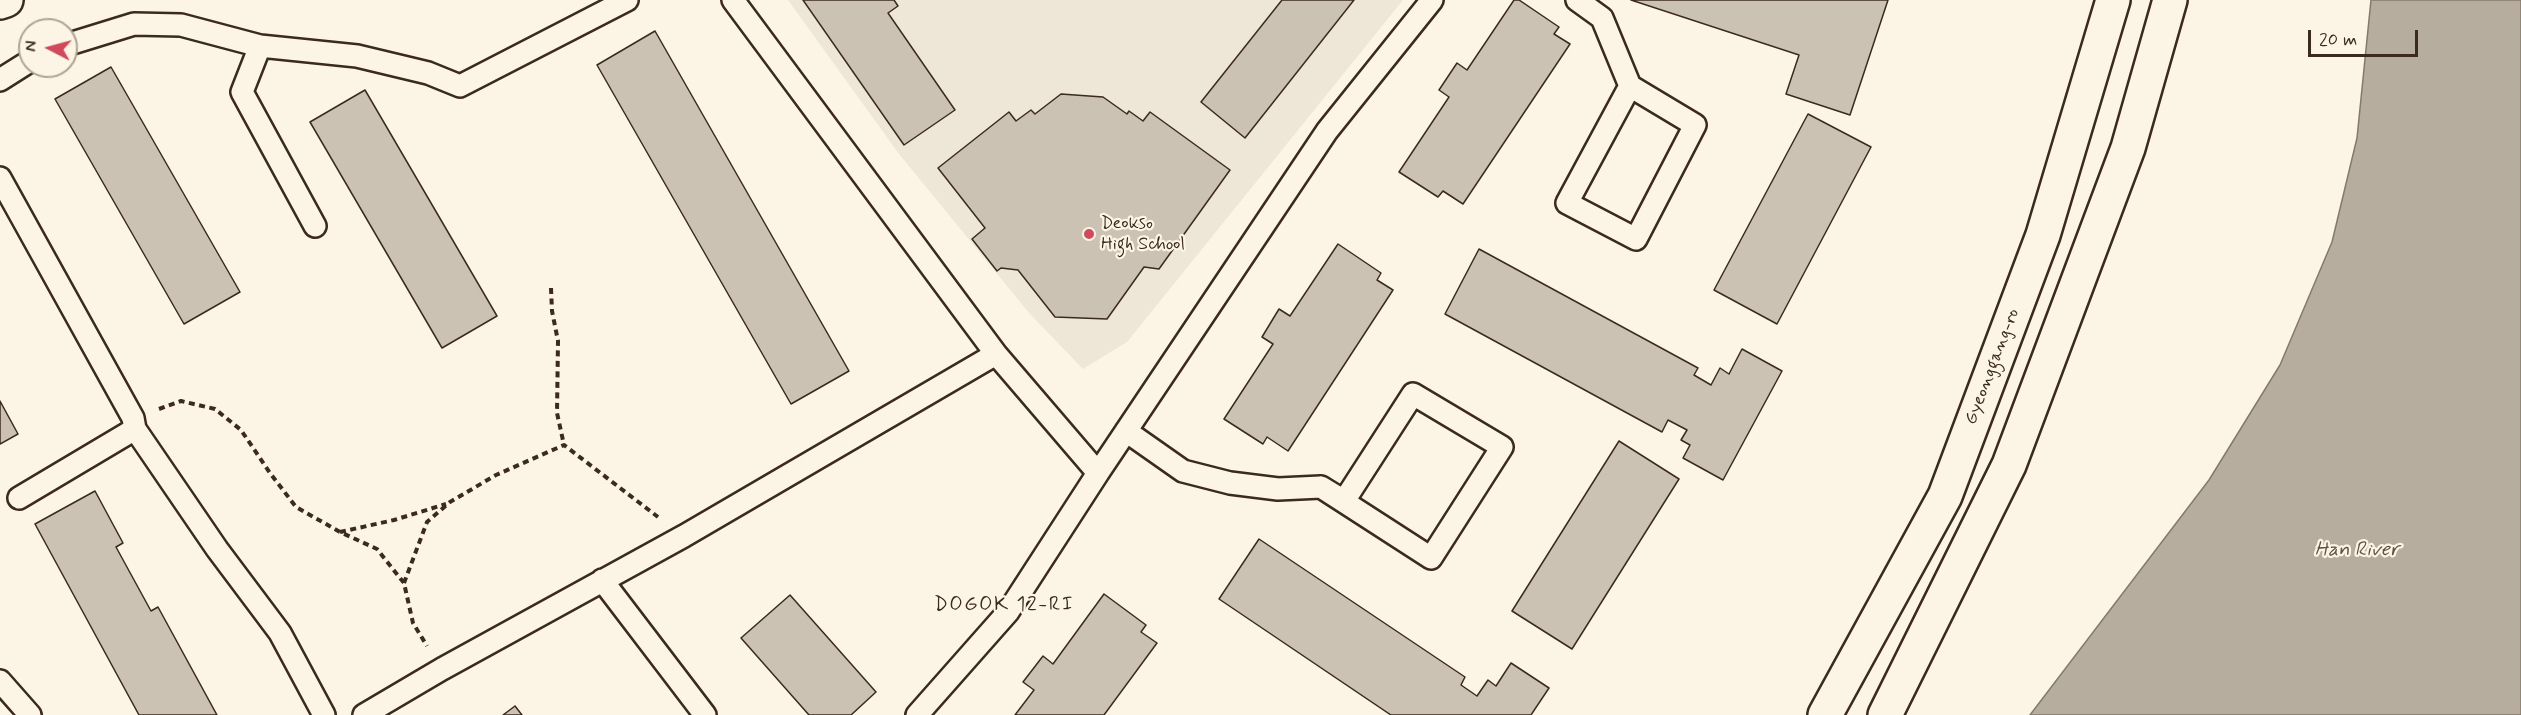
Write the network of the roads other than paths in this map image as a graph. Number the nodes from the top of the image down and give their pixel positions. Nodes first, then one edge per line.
1 (6, 0) edge
2 (627, 0) edge
3 (733, 0) edge
4 (1432, 0) edge
5 (1577, 0) edge
6 (2113, 0) edge
7 (2170, 0) edge
8 (0, 2) edge
9 (78, 41) edge
10 (260, 46) junction
11 (18, 69) edge
12 (0, 80) edge
13 (1630, 86) junction
14 (0, 178) edge
15 (315, 226) dead end
16 (996, 354) junction
17 (134, 424) junction
18 (1126, 431) junction
19 (1098, 473) junction
20 (1322, 487) junction
21 (19, 498) dead end
22 (603, 580) junction
23 (0, 681) edge
24 (30, 715) edge
25 (324, 715) edge
26 (364, 715) edge
27 (705, 715) edge
28 (917, 715) edge
29 (1826, 715) edge
30 (1885, 715) edge

1 - 8 main road
2 - 10 lane
3 - 16 lane
4 - 18 lane
5 - 13 lane
6 - 29 main road, Gyeonggang-ro
7 - 30 main road
9 - 10 lane
10 - 15 lane
11 - 12 lane
13 - 13 lane
14 - 17 lane
16 - 19 lane
16 - 22 lane
17 - 21 lane
17 - 25 lane
18 - 19 lane
18 - 20 lane
19 - 28 lane
20 - 20 lane
22 - 26 lane
22 - 27 lane
23 - 24 lane

